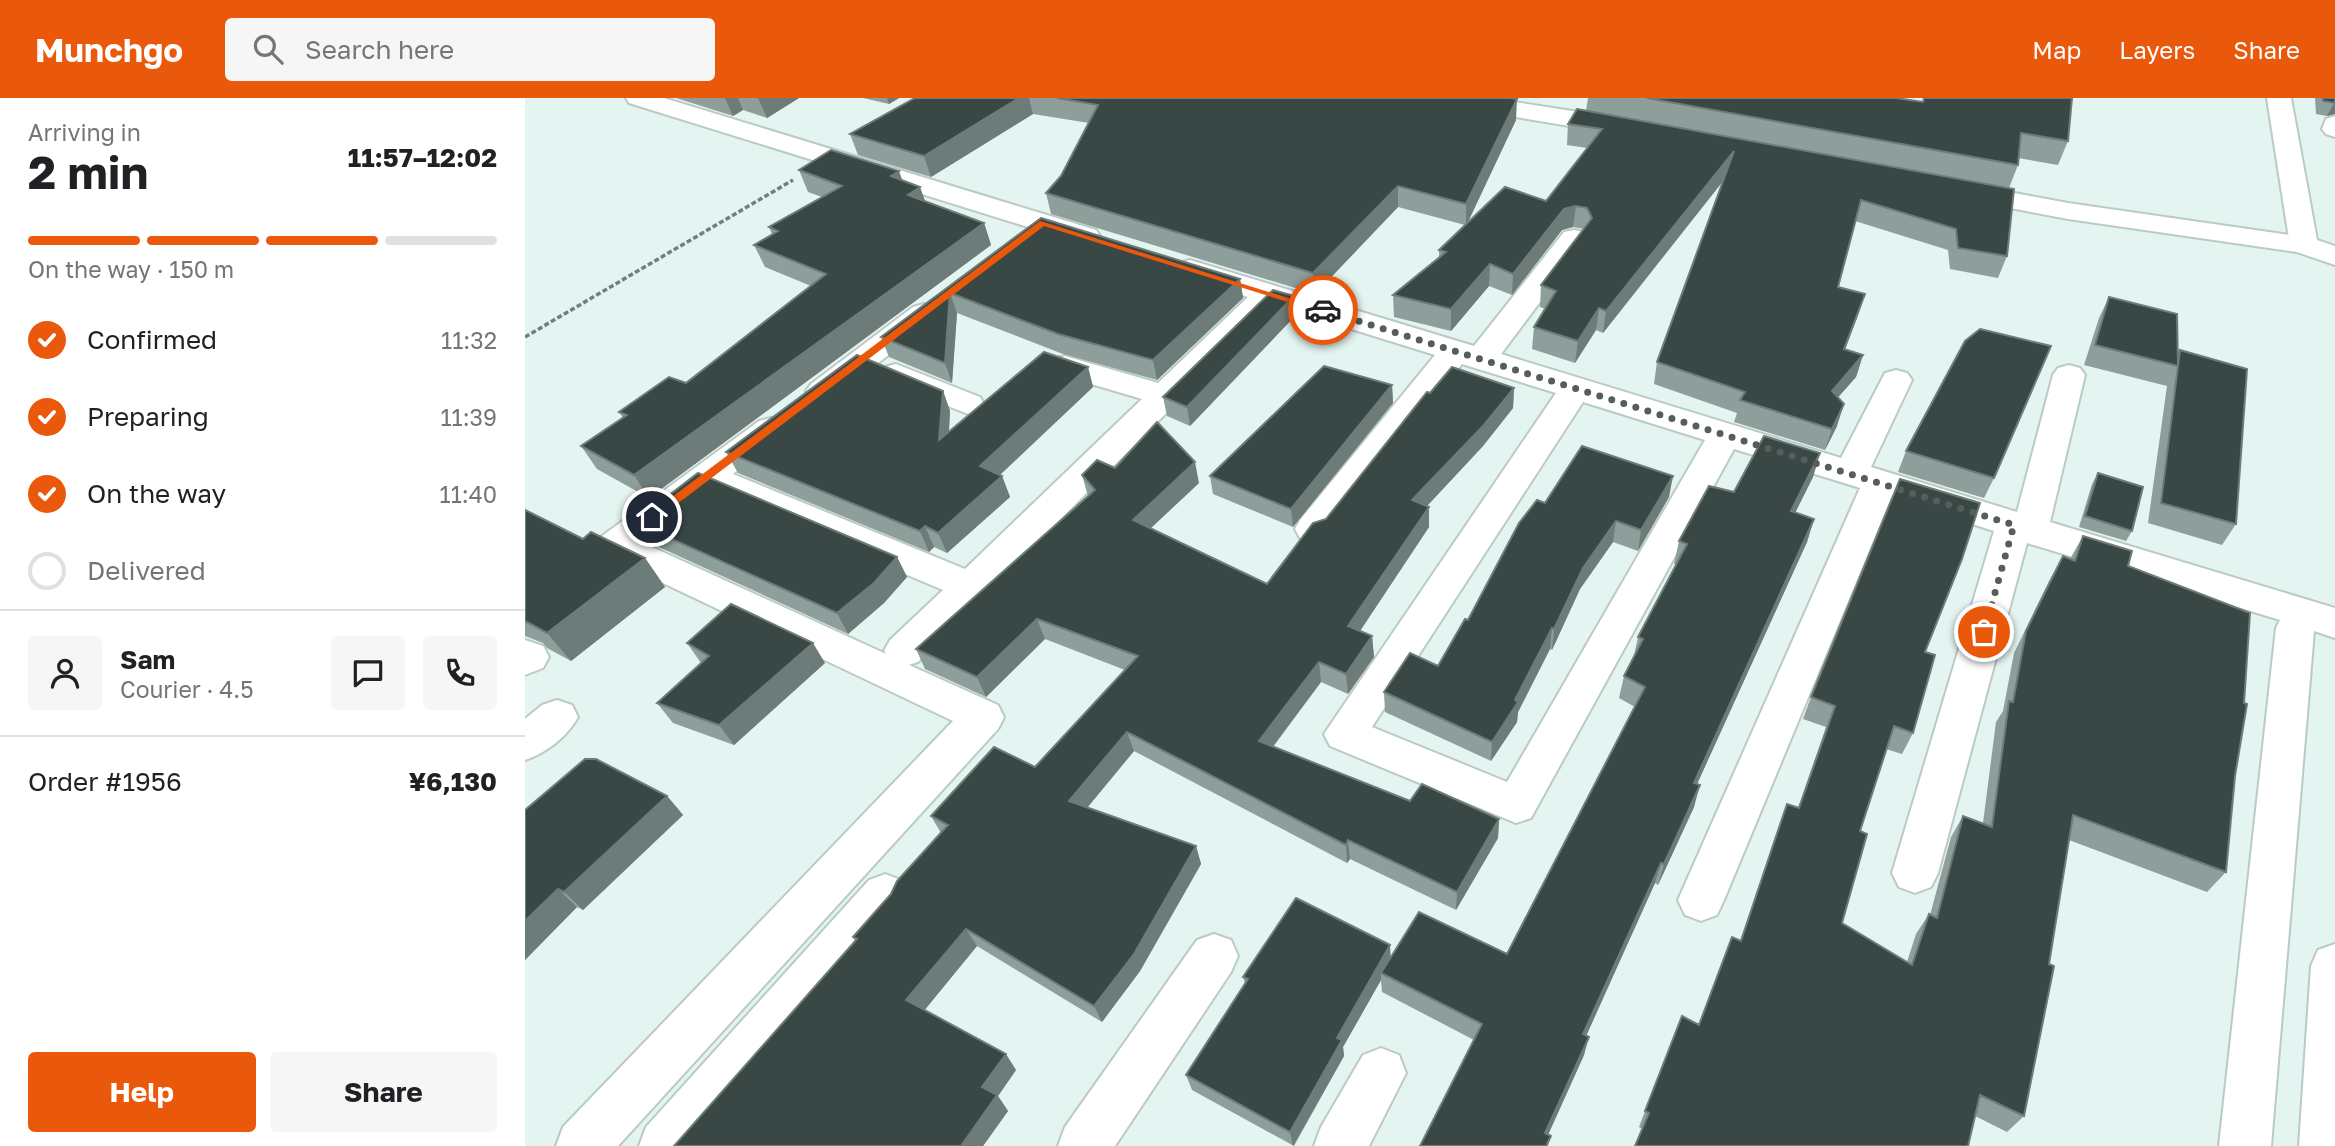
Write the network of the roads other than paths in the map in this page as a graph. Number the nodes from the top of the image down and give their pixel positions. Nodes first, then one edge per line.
1 (638, 98) edge
2 (1442, 98) edge
3 (2279, 98) edge
4 (1562, 107) edge
5 (1642, 130) edge
6 (1930, 185) edge
7 (1043, 223) junction
8 (1574, 238) edge
9 (1109, 243) edge
10 (2304, 245) junction
11 (1011, 247) edge
12 (2335, 256) edge
13 (1162, 260) edge
14 (1269, 293) junction
15 (947, 296) edge
16 (1468, 355) junction
17 (862, 360) junction
18 (1065, 366) edge
19 (2069, 375) dead end
20 (1896, 380) dead end
21 (1575, 389) junction
22 (1164, 396) junction
23 (968, 404) dead end
24 (1724, 436) junction
25 (708, 477) junction
26 (1865, 480) junction
27 (2022, 528) junction
28 (1313, 529) edge
29 (970, 586) junction
30 (2315, 626) edge
31 (904, 651) dead end
32 (557, 717) dead end
33 (525, 743) edge
34 (1915, 873) dead end
35 (885, 895) dead end
36 (1701, 900) dead end
37 (1214, 956) dead end
38 (2335, 965) edge
39 (1381, 1073) dead end
40 (582, 1146) edge
41 (665, 1146) edge
42 (1083, 1146) edge
43 (1341, 1146) edge
44 (2245, 1146) edge
45 (2325, 1146) edge

1 - 7 street
2 - 4 street
3 - 10 street
4 - 5 street
6 - 10 street
7 - 9 street
7 - 11 street
8 - 16 street
10 - 12 street
13 - 14 street
14 - 16 street
14 - 22 street
15 - 17 street
16 - 21 street
16 - 28 street
17 - 23 street
17 - 25 street
18 - 22 street
19 - 27 street
20 - 26 street
21 - 24 street
21 - 24 street
22 - 29 street
24 - 26 street
25 - 29 street
25 - 40 street
26 - 27 street
26 - 36 street
27 - 30 street
27 - 34 street
29 - 31 street
30 - 44 street
32 - 33 street
35 - 41 street
37 - 42 street
38 - 45 street
39 - 43 street

